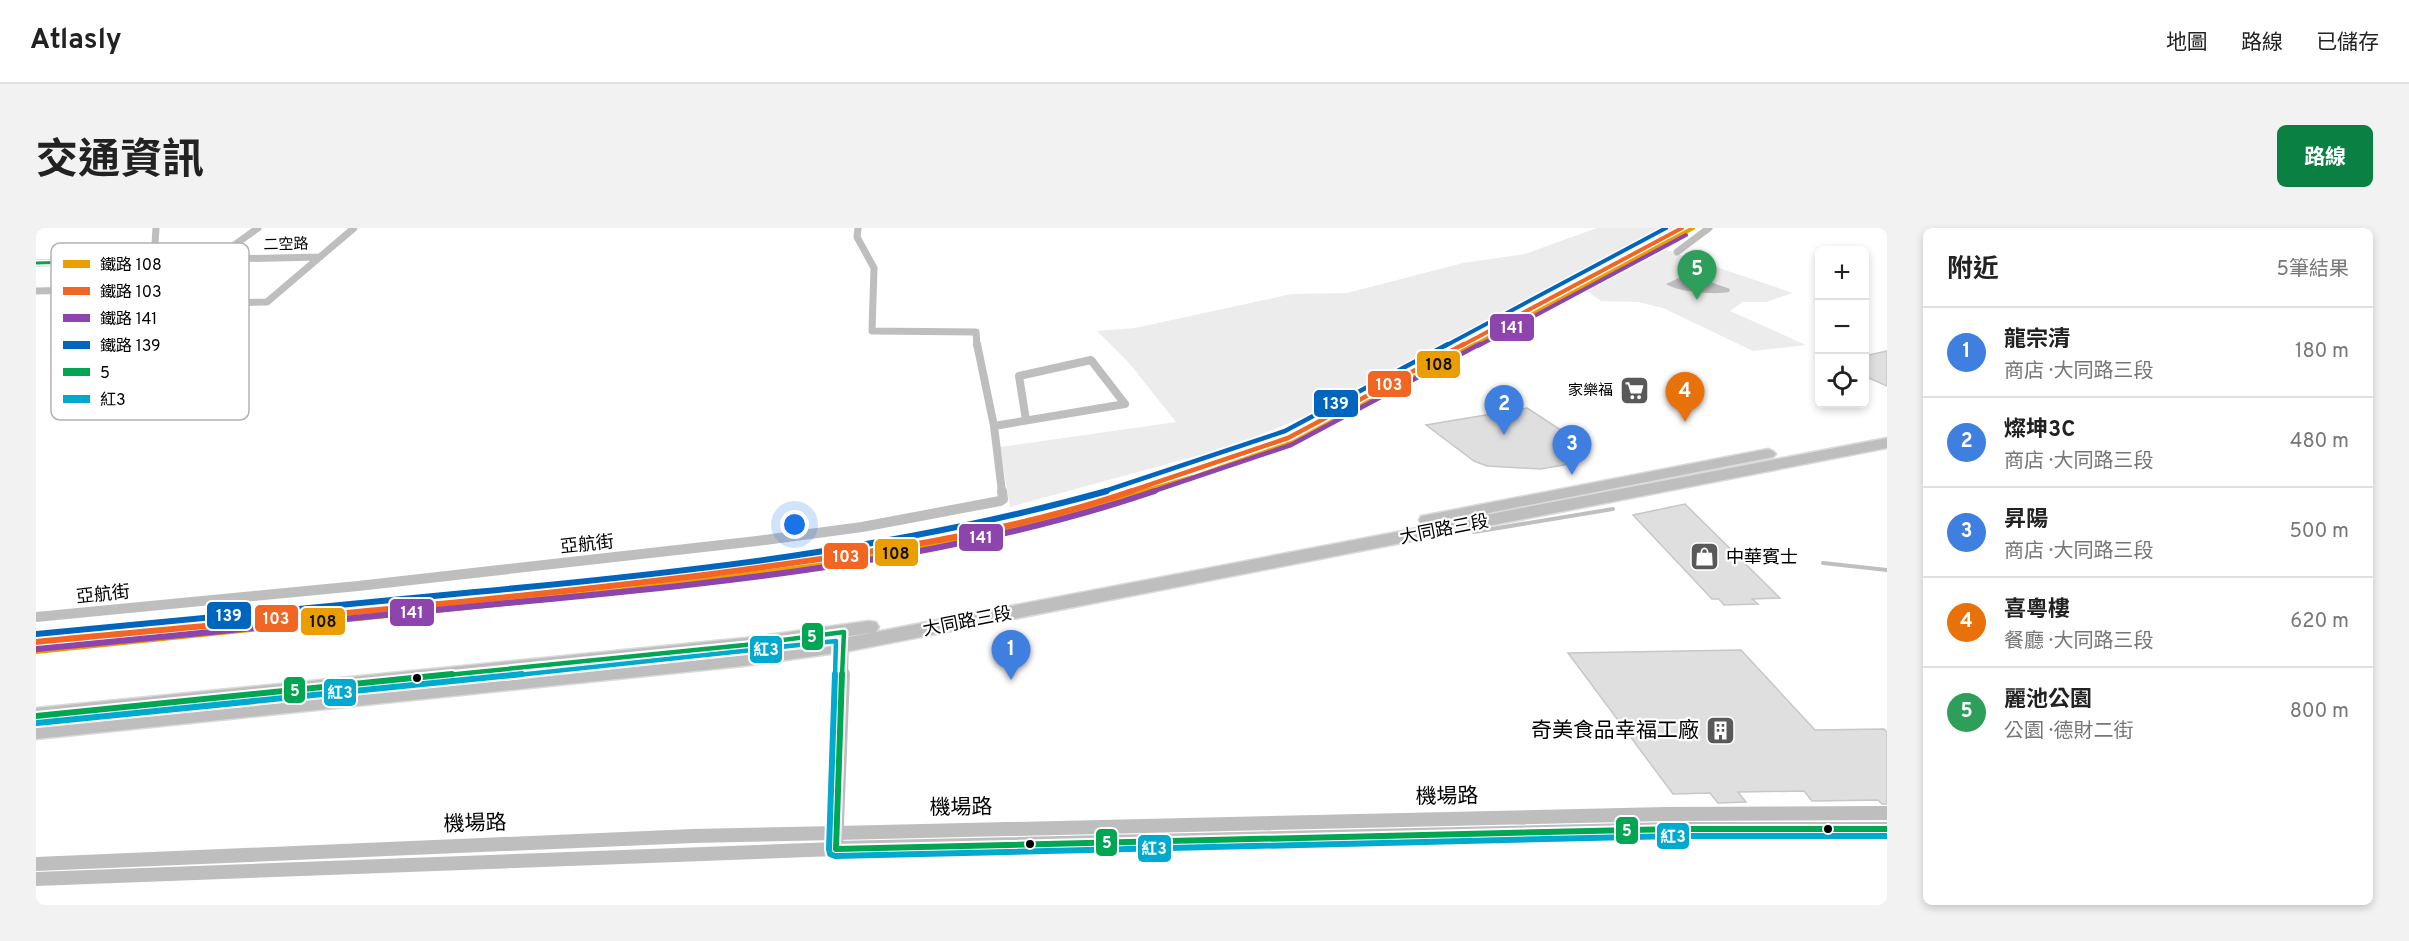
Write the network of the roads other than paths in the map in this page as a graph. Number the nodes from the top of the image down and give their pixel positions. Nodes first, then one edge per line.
1 (156, 228) edge
2 (258, 228) edge
3 (354, 228) edge
4 (858, 228) edge
5 (1709, 228) edge
6 (157, 243) edge
7 (237, 243) edge
8 (1677, 252) dead end
9 (320, 257) junction
10 (249, 258) edge
11 (36, 263) edge
12 (51, 263) edge
13 (51, 290) edge
14 (36, 291) edge
15 (249, 302) edge
16 (1026, 420) junction
17 (994, 426) junction
18 (1887, 431) edge
19 (1887, 443) edge
20 (36, 617) edge
21 (844, 639) junction
22 (36, 716) edge
23 (36, 731) edge
24 (1887, 813) edge
25 (1887, 829) edge
26 (837, 841) junction
27 (36, 864) edge
28 (36, 879) edge

1 - 6 street
2 - 7 street
3 - 9 street
4 - 17 street, 亞航街
5 - 8 street
9 - 10 street, 二空路
9 - 15 street
11 - 12 street, 二空路
13 - 14 street
16 - 16 street
16 - 17 street
17 - 20 street, 亞航街
18 - 21 main road, 大同路三段
19 - 21 main road, 大同路三段
21 - 22 main road, 大同路三段
21 - 23 main road, 大同路三段
21 - 26 street
24 - 26 street, 機場路
25 - 26 street, 機場路
26 - 27 street, 機場路
26 - 28 street, 機場路

